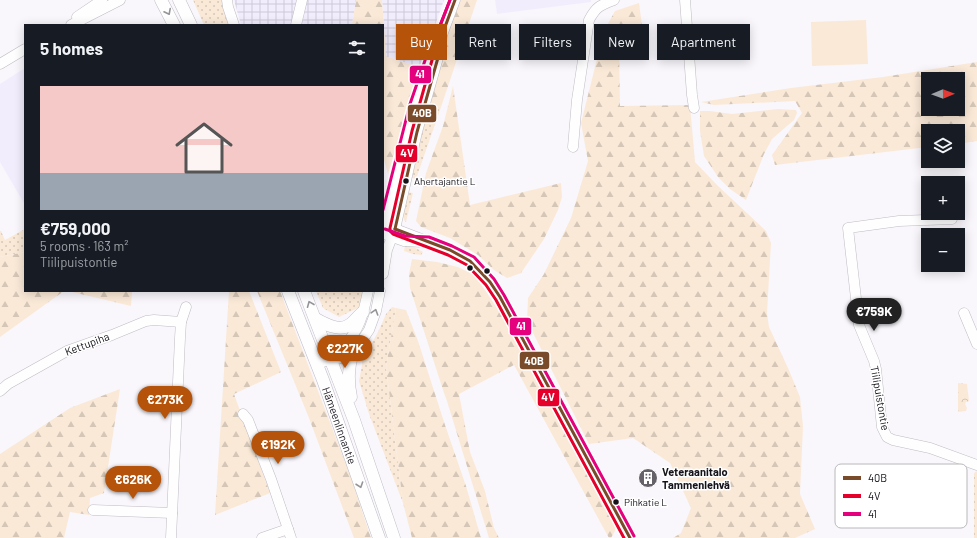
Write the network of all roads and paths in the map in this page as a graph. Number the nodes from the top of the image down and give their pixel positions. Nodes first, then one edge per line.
1 (102, 0) edge
2 (120, 0) edge
3 (162, 0) edge
4 (179, 0) edge
5 (227, 0) edge
6 (302, 0) edge
7 (455, 0) edge
8 (614, 0) edge
9 (685, 0) edge
10 (66, 24) edge
11 (73, 24) edge
12 (174, 24) edge
13 (191, 24) edge
14 (234, 24) edge
15 (296, 24) edge
16 (446, 24) edge
17 (24, 50) edge
18 (431, 60) edge
19 (437, 60) edge
20 (0, 64) edge
21 (694, 108) dead end
22 (573, 147) dead end
23 (926, 220) edge
24 (384, 225) edge
25 (390, 233) edge
26 (384, 268) edge
27 (288, 292) edge
28 (304, 292) edge
29 (368, 292) edge
30 (380, 292) edge
31 (186, 307) dead end
32 (363, 312) junction
33 (964, 313) dead end
34 (316, 319) junction
35 (181, 322) junction
36 (977, 344) edge
37 (352, 355) junction
38 (331, 359) junction
39 (317, 364) junction
40 (0, 391) edge
41 (243, 414) dead end
42 (354, 420) junction
43 (977, 465) edge
44 (93, 510) dead end
45 (172, 513) junction
46 (290, 534) edge
47 (171, 538) edge
48 (262, 538) edge
49 (379, 538) edge
50 (394, 538) edge
51 (629, 538) edge

1 - 10 street
2 - 11 street
3 -> 12 main road
4 - 13 main road
5 - 14 street
6 - 15 street
7 - 16 street
8 - 22 street
9 - 21 street
17 - 20 street
18 - 24 street
19 - 25 street
23 - 43 street, Tiilipuistontie
24 - 25 street
25 - 26 street
25 - 51 street
27 - 39 main road, Hämeenlinnantie
34 -> 28 main road, Hämeenlinnantie
29 - 32 street
37 -> 30 street
31 - 35 street
32 - 34 main road
32 - 38 street
33 - 36 street
34 - 38 main road, Hämeenlinnantie
35 - 40 street, Kettupiha
35 - 45 street
37 - 38 street
37 - 42 main road
38 - 39 street
38 - 42 main road, Hämeenlinnantie
39 -> 49 main road, Hämeenlinnantie
41 - 46 street
42 - 50 main road, Hämeenlinnantie
44 - 45 street
45 - 47 street
46 - 48 street

